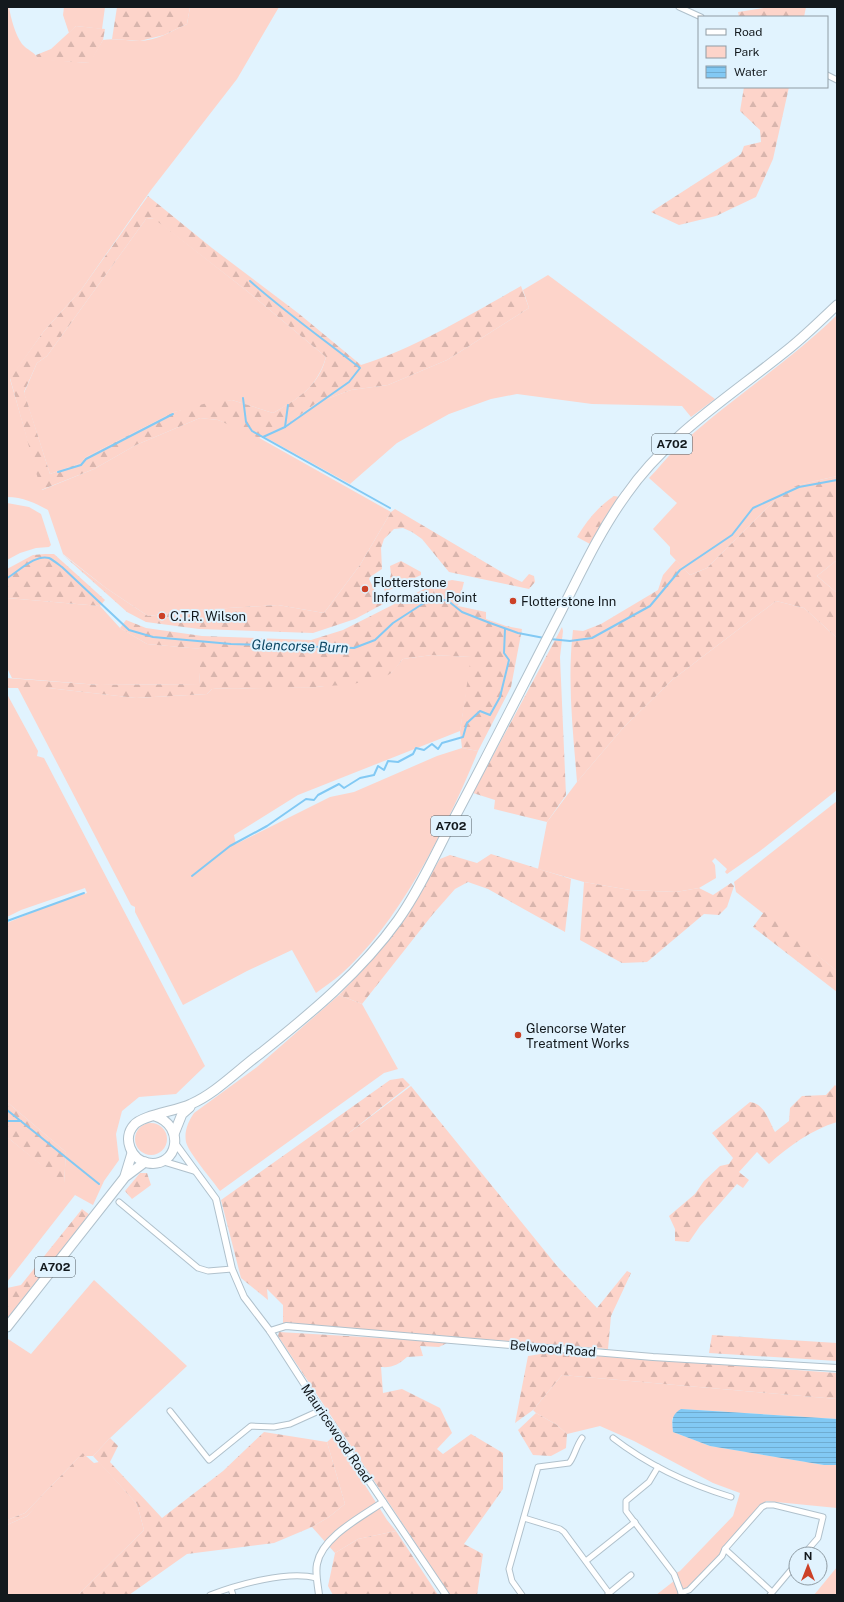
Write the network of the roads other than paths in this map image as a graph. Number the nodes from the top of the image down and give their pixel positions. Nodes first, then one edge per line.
1 (679, 7) edge
2 (699, 16) edge
3 (828, 76) edge
4 (837, 80) edge
5 (837, 305) edge
6 (194, 1104) junction
7 (155, 1116) junction
8 (175, 1138) junction
9 (132, 1153) junction
10 (161, 1161) junction
11 (145, 1162) junction
12 (196, 1172) junction
13 (125, 1177) junction
14 (119, 1202) dead end
15 (232, 1269) junction
16 (7, 1327) edge
17 (270, 1331) junction
18 (837, 1368) edge
19 (170, 1410) dead end
20 (321, 1410) junction
21 (582, 1438) dead end
22 (613, 1438) dead end
23 (658, 1467) junction
24 (731, 1497) dead end
25 (383, 1502) junction
26 (524, 1518) junction
27 (635, 1522) junction
28 (811, 1546) edge
29 (725, 1549) junction
30 (586, 1561) junction
31 (788, 1573) edge
32 (631, 1575) dead end
33 (316, 1578) junction
34 (231, 1589) junction
35 (771, 1593) edge
36 (608, 1594) edge
37 (681, 1594) edge
38 (210, 1595) edge
39 (233, 1595) edge
40 (319, 1595) edge
41 (446, 1595) edge
42 (522, 1595) edge

1 - 2 street
3 - 4 street
5 - 6 highway, A702
6 - 7 highway, A702
6 - 8 highway, A702
7 - 8 highway
7 - 9 highway, A702
8 - 10 highway, A702
8 - 12 street, Mauricewood Road
9 - 11 highway
9 - 13 highway, A702
10 - 11 highway
10 - 12 street
11 - 13 highway, A702
12 - 15 street, Mauricewood Road
13 - 16 highway, A702
14 - 15 street
15 - 17 street, Mauricewood Road
17 - 18 street, Belwood Road
17 - 20 street, Mauricewood Road
19 - 20 street
20 - 25 street, Mauricewood Road
21 - 26 street
22 - 23 street
23 - 24 street
23 - 27 street
25 - 33 street
25 - 41 street, Mauricewood Road
26 - 30 street
26 - 42 street
27 - 30 street
27 - 37 street
28 - 29 street
29 - 35 street
29 - 37 street
30 - 36 street
31 - 35 street
32 - 36 street
33 - 34 street
33 - 40 street
34 - 38 street
34 - 39 street

